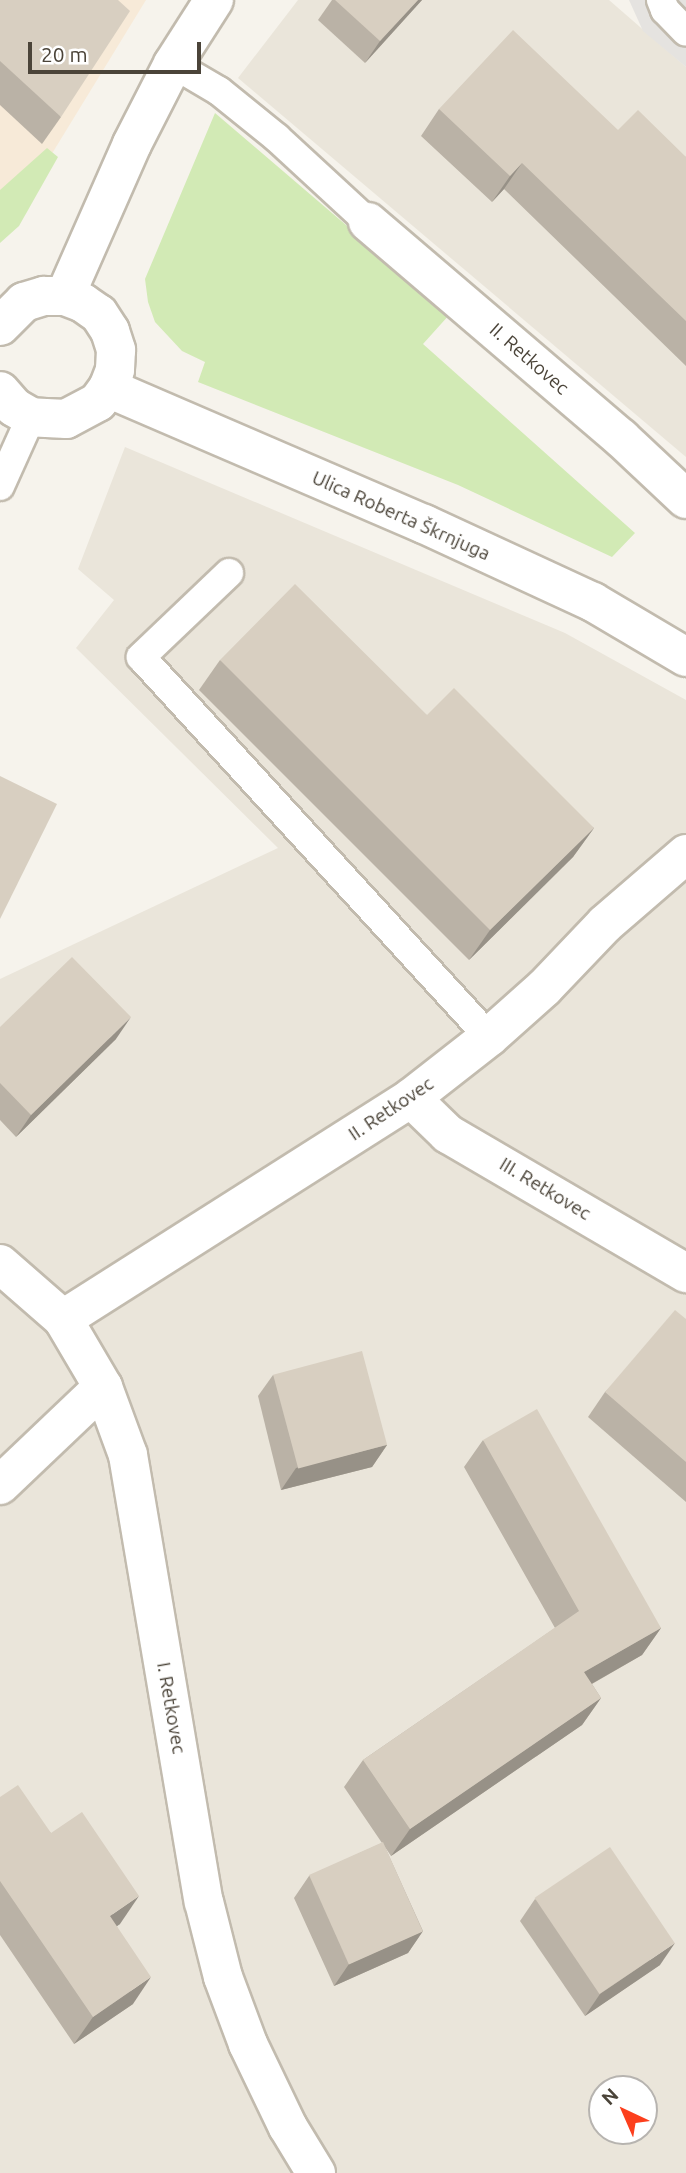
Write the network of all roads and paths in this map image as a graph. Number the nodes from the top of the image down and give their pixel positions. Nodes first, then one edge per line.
1 (214, 0) edge
2 (661, 0) edge
3 (686, 32) edge
4 (173, 64) junction
5 (369, 222) joint
6 (65, 296) junction
7 (0, 326) edge
8 (108, 388) junction
9 (0, 391) edge
10 (31, 417) junction
11 (0, 486) edge
12 (686, 499) edge
13 (229, 573) dead end
14 (686, 657) edge
15 (686, 854) edge
16 (489, 1037) junction
17 (411, 1098) junction
18 (0, 1264) edge
19 (686, 1273) edge
20 (63, 1319) junction
21 (103, 1387) junction
22 (0, 1485) edge
23 (316, 2173) edge

1 - 4 street
2 - 3 lane
4 - 5 lane
4 - 6 street
5 - 12 street, II. Retkovec
6 - 7 street
6 - 8 street
8 - 10 street
8 - 14 street, Ulica Roberta Škrnjuga
9 - 10 street
10 - 11 lane
13 - 16 lane
15 - 16 street, II. Retkovec
16 - 17 street, II. Retkovec
17 - 19 street, III. Retkovec
17 - 20 street, II. Retkovec
18 - 20 street, I. Retkovec
20 - 21 street, I. Retkovec
21 - 22 street
21 - 23 street, I. Retkovec

